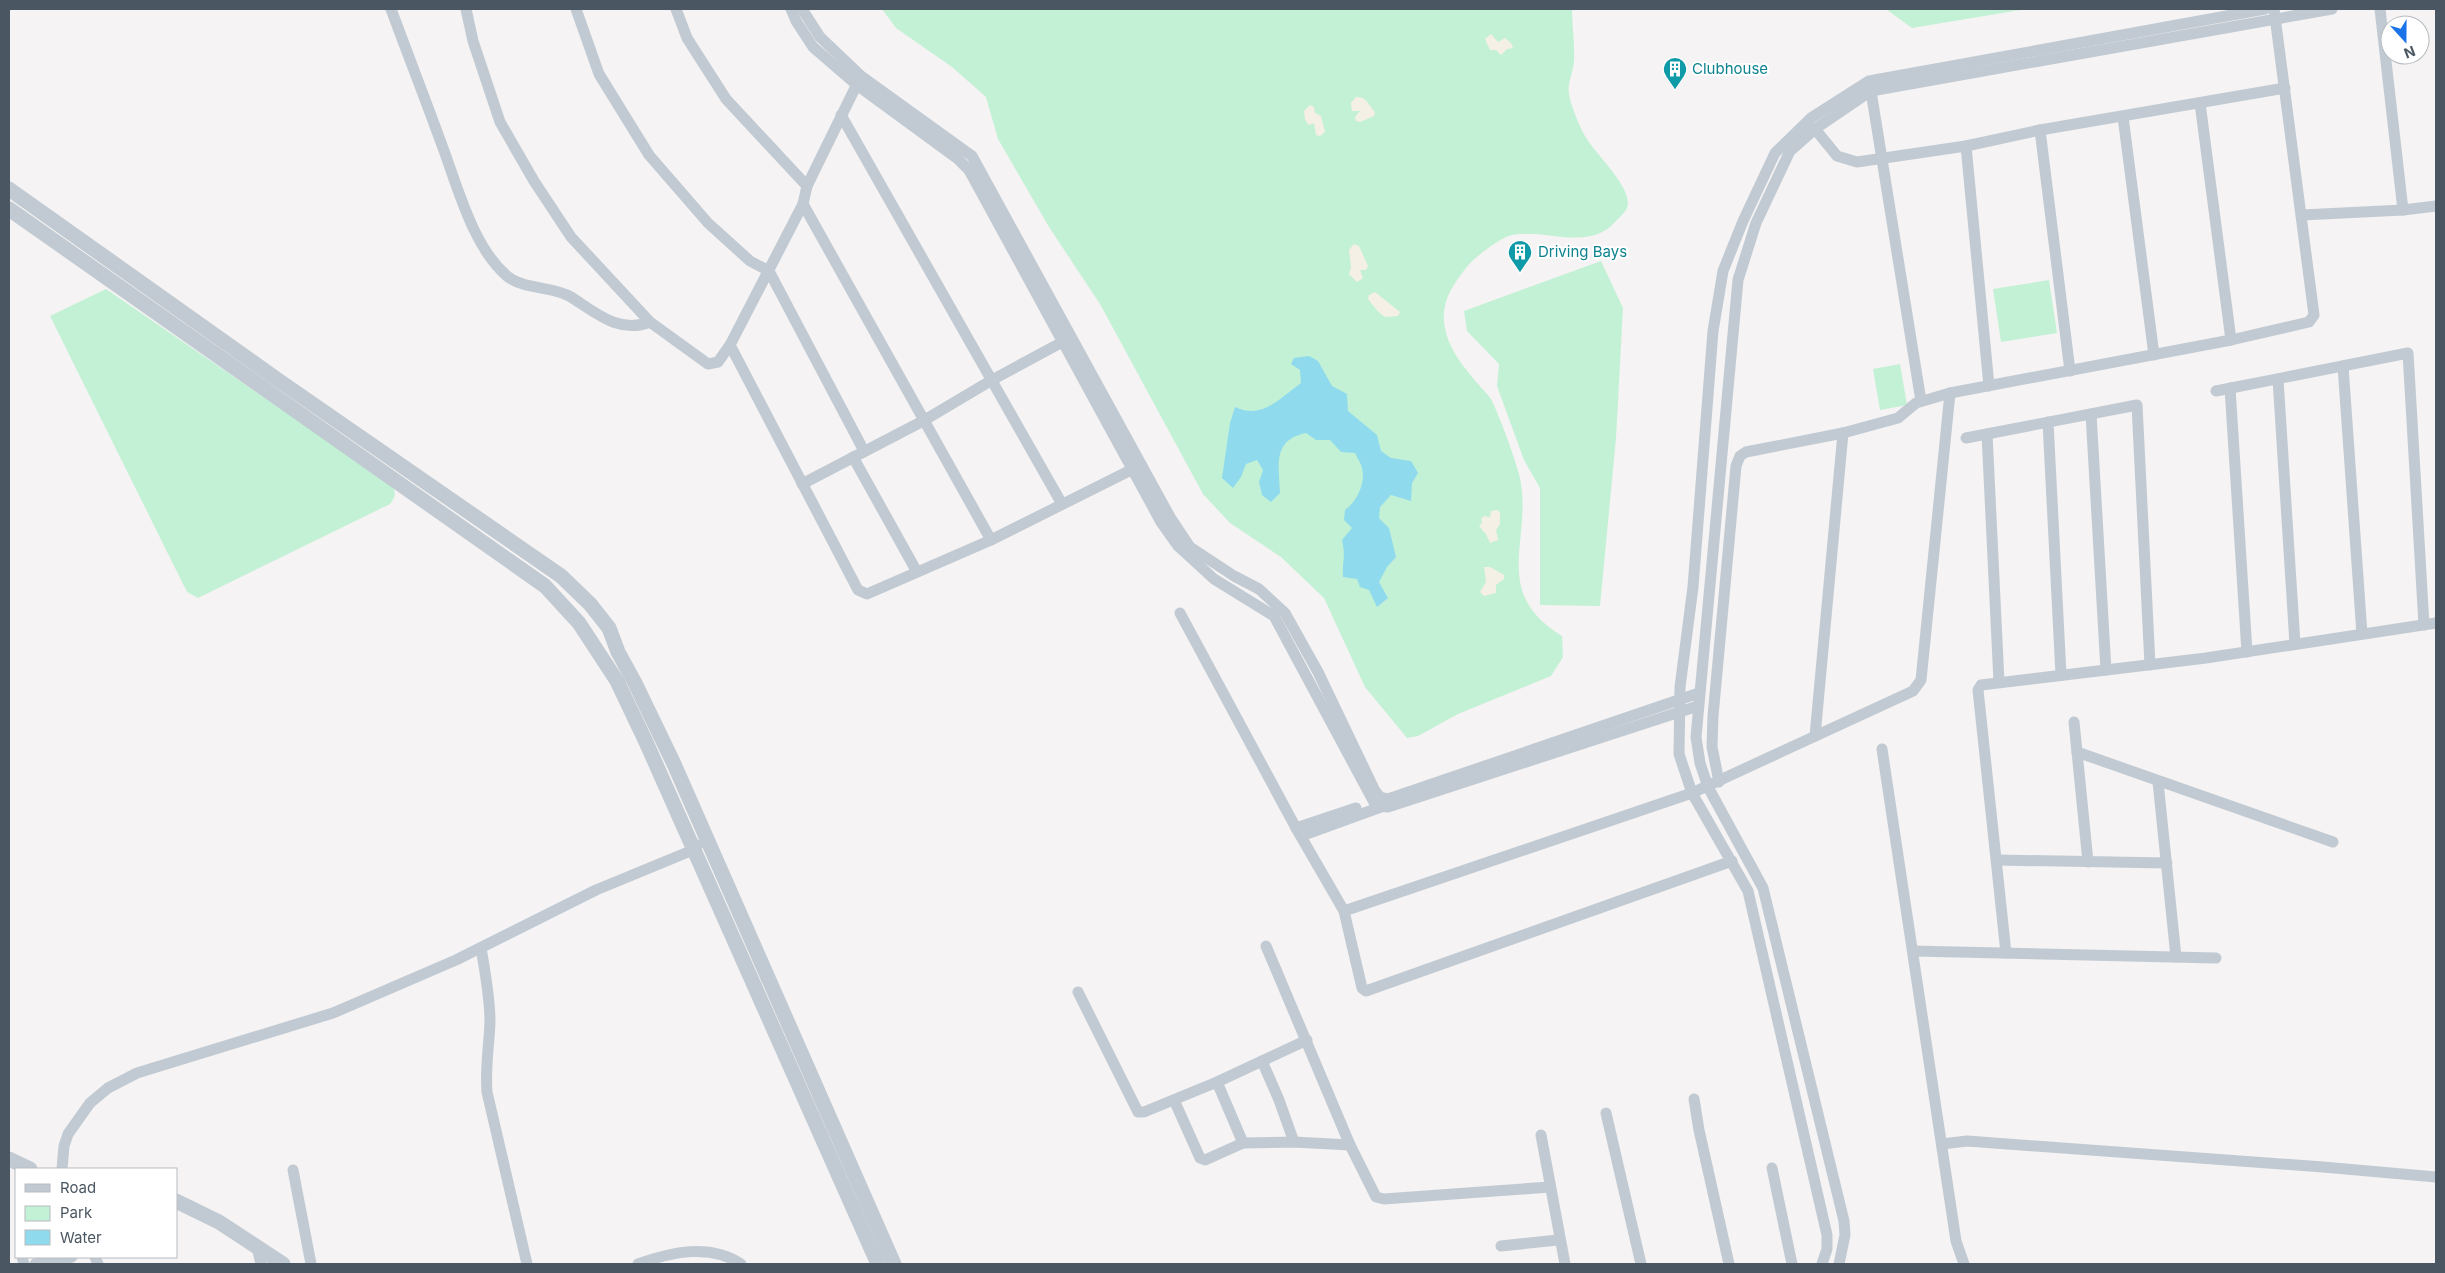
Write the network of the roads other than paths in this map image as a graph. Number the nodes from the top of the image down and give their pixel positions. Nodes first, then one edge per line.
1 (391, 9) edge
2 (466, 9) edge
3 (576, 9) edge
4 (676, 9) edge
5 (791, 9) edge
6 (802, 9) edge
7 (2265, 9) edge
8 (2332, 9) edge
9 (2380, 9) edge
10 (2275, 13) edge
11 (859, 81) junction
12 (1870, 86) junction
13 (2285, 88) junction
14 (2200, 103) junction
15 (841, 115) junction
16 (2122, 117) junction
17 (1815, 129) junction
18 (2040, 130) junction
19 (1966, 146) junction
20 (1883, 158) junction
21 (807, 186) junction
22 (9, 188) edge
23 (803, 204) junction
24 (2436, 206) edge
25 (9, 209) edge
26 (2403, 210) junction
27 (2302, 215) junction
28 (769, 271) junction
29 (650, 322) junction
30 (1067, 339) junction
31 (2231, 340) junction
32 (730, 345) junction
33 (2154, 355) junction
34 (235, 360) junction
35 (2343, 366) junction
36 (2070, 370) junction
37 (2278, 379) junction
38 (992, 380) junction
39 (1989, 386) junction
40 (2230, 388) junction
41 (2216, 391) dead end
42 (1950, 393) junction
43 (1922, 401) junction
44 (2092, 414) junction
45 (1706, 416) junction
46 (1726, 417) junction
47 (923, 421) junction
48 (2048, 422) junction
49 (1843, 433) junction
50 (1987, 434) junction
51 (1966, 438) dead end
52 (864, 450) junction
53 (853, 457) junction
54 (1136, 467) junction
55 (802, 484) junction
56 (1062, 504) junction
57 (991, 540) junction
58 (917, 572) junction
59 (1180, 613) dead end
60 (2436, 623) edge
61 (2424, 625) junction
62 (2362, 634) junction
63 (2295, 644) junction
64 (2248, 652) junction
65 (2150, 664) junction
66 (2106, 670) junction
67 (2061, 675) junction
68 (1999, 682) junction
69 (1699, 693) junction
70 (1679, 698) junction
71 (1698, 706) junction
72 (1678, 712) junction
73 (2074, 722) dead end
74 (1815, 736) junction
75 (1882, 749) dead end
76 (2077, 752) junction
77 (1719, 782) junction
78 (2158, 782) junction
79 (1708, 787) junction
80 (1692, 793) junction
81 (1380, 801) junction
82 (1298, 832) junction
83 (706, 836) junction
84 (2333, 842) dead end
85 (693, 850) junction
86 (1997, 860) junction
87 (1732, 861) junction
88 (2088, 862) junction
89 (2167, 863) junction
90 (1344, 911) junction
91 (1266, 946) dead end
92 (481, 948) junction
93 (1913, 951) junction
94 (2006, 953) junction
95 (2176, 957) junction
96 (2216, 958) dead end
97 (1078, 992) dead end
98 (1307, 1040) junction
99 (1262, 1061) junction
100 (1216, 1082) junction
101 (1694, 1099) dead end
102 (1174, 1100) junction
103 (1606, 1113) dead end
104 (1541, 1135) dead end
105 (1294, 1142) junction
106 (1243, 1143) junction
107 (1942, 1144) junction
108 (1350, 1145) junction
109 (9, 1159) edge
110 (28, 1168) edge
111 (62, 1168) edge
112 (1772, 1168) dead end
113 (293, 1170) dead end
114 (2436, 1177) edge
115 (1550, 1187) junction
116 (178, 1202) edge
117 (1558, 1240) junction
118 (1501, 1246) dead end
119 (257, 1247) junction
120 (67, 1258) edge
121 (35, 1264) edge
122 (261, 1264) edge
123 (283, 1264) edge
124 (311, 1264) edge
125 (527, 1264) edge
126 (638, 1264) edge
127 (742, 1264) edge
128 (878, 1264) edge
129 (894, 1264) edge
130 (1565, 1264) edge
131 (1641, 1264) edge
132 (1729, 1264) edge
133 (1792, 1264) edge
134 (1822, 1264) edge
135 (1839, 1264) edge
136 (1964, 1264) edge

1 - 29 street
2 - 29 street
3 - 28 street
4 - 21 street
5 - 11 street
6 - 11 street
7 - 12 street
8 - 10 street
9 - 26 street
10 - 12 street
10 - 13 street
11 - 15 street
11 - 30 street
12 - 17 street
12 - 20 street
12 - 45 street
13 - 14 street
13 - 27 street
14 - 16 street
14 - 31 street
15 - 21 street
15 - 38 street
16 - 18 street
16 - 33 street
17 - 20 street
17 - 46 street
18 - 19 street
18 - 36 street
19 - 20 street
19 - 39 street
20 - 43 street
21 - 23 street
22 - 34 street
23 - 28 street
23 - 47 street
24 - 26 street
25 - 34 street
26 - 27 street
27 - 31 street
28 - 32 street
28 - 52 street
29 - 32 street
30 - 38 street
30 - 54 street
31 - 33 street
32 - 55 street
33 - 36 street
34 - 83 street
34 - 85 street
35 - 37 street
35 - 61 street
35 - 62 street
36 - 39 street
37 - 40 street
37 - 63 street
38 - 47 street
38 - 56 street
39 - 42 street
40 - 41 street
40 - 64 street
42 - 43 street
42 - 74 street
43 - 49 street
44 - 48 street
44 - 65 street
44 - 66 street
45 - 46 street
45 - 70 street
46 - 69 street
47 - 52 street
47 - 57 street
48 - 50 street
48 - 67 street
49 - 74 street
49 - 77 street
50 - 51 street
50 - 68 street
52 - 53 street
53 - 55 street
53 - 58 street
54 - 56 street
54 - 81 street
55 - 58 street
56 - 57 street
57 - 58 street
59 - 82 street
60 - 61 street
61 - 62 street
62 - 63 street
63 - 64 street
64 - 65 street
65 - 66 street
66 - 67 street
67 - 68 street
68 - 86 street
69 - 70 street
69 - 71 street
70 - 72 street
70 - 81 street
71 - 72 street
71 - 79 street
72 - 80 street
72 - 81 street
73 - 76 street
74 - 77 street
75 - 93 street
76 - 78 street
76 - 88 street
77 - 79 street
78 - 84 street
78 - 89 street
79 - 80 street
79 - 135 street
80 - 87 street
80 - 90 street
81 - 82 street
82 - 90 street
83 - 85 street
83 - 129 street
85 - 92 street
85 - 128 street
86 - 88 street
86 - 94 street
87 - 90 street
87 - 134 street
88 - 89 street
89 - 95 street
91 - 98 street
92 - 111 street
92 - 125 street
93 - 94 street
93 - 107 street
94 - 95 street
95 - 96 street
97 - 102 street
98 - 99 street
98 - 108 street
99 - 100 street
99 - 105 street
100 - 102 street
100 - 106 street
101 - 132 street
102 - 106 street
103 - 131 street
104 - 115 street
105 - 106 street
105 - 108 street
107 - 114 street
107 - 136 street
108 - 115 street
109 - 110 street
112 - 133 street
113 - 124 street
115 - 117 street
116 - 119 street
117 - 118 street
117 - 130 street
119 - 122 street
119 - 123 street
120 - 121 street
126 - 127 street

